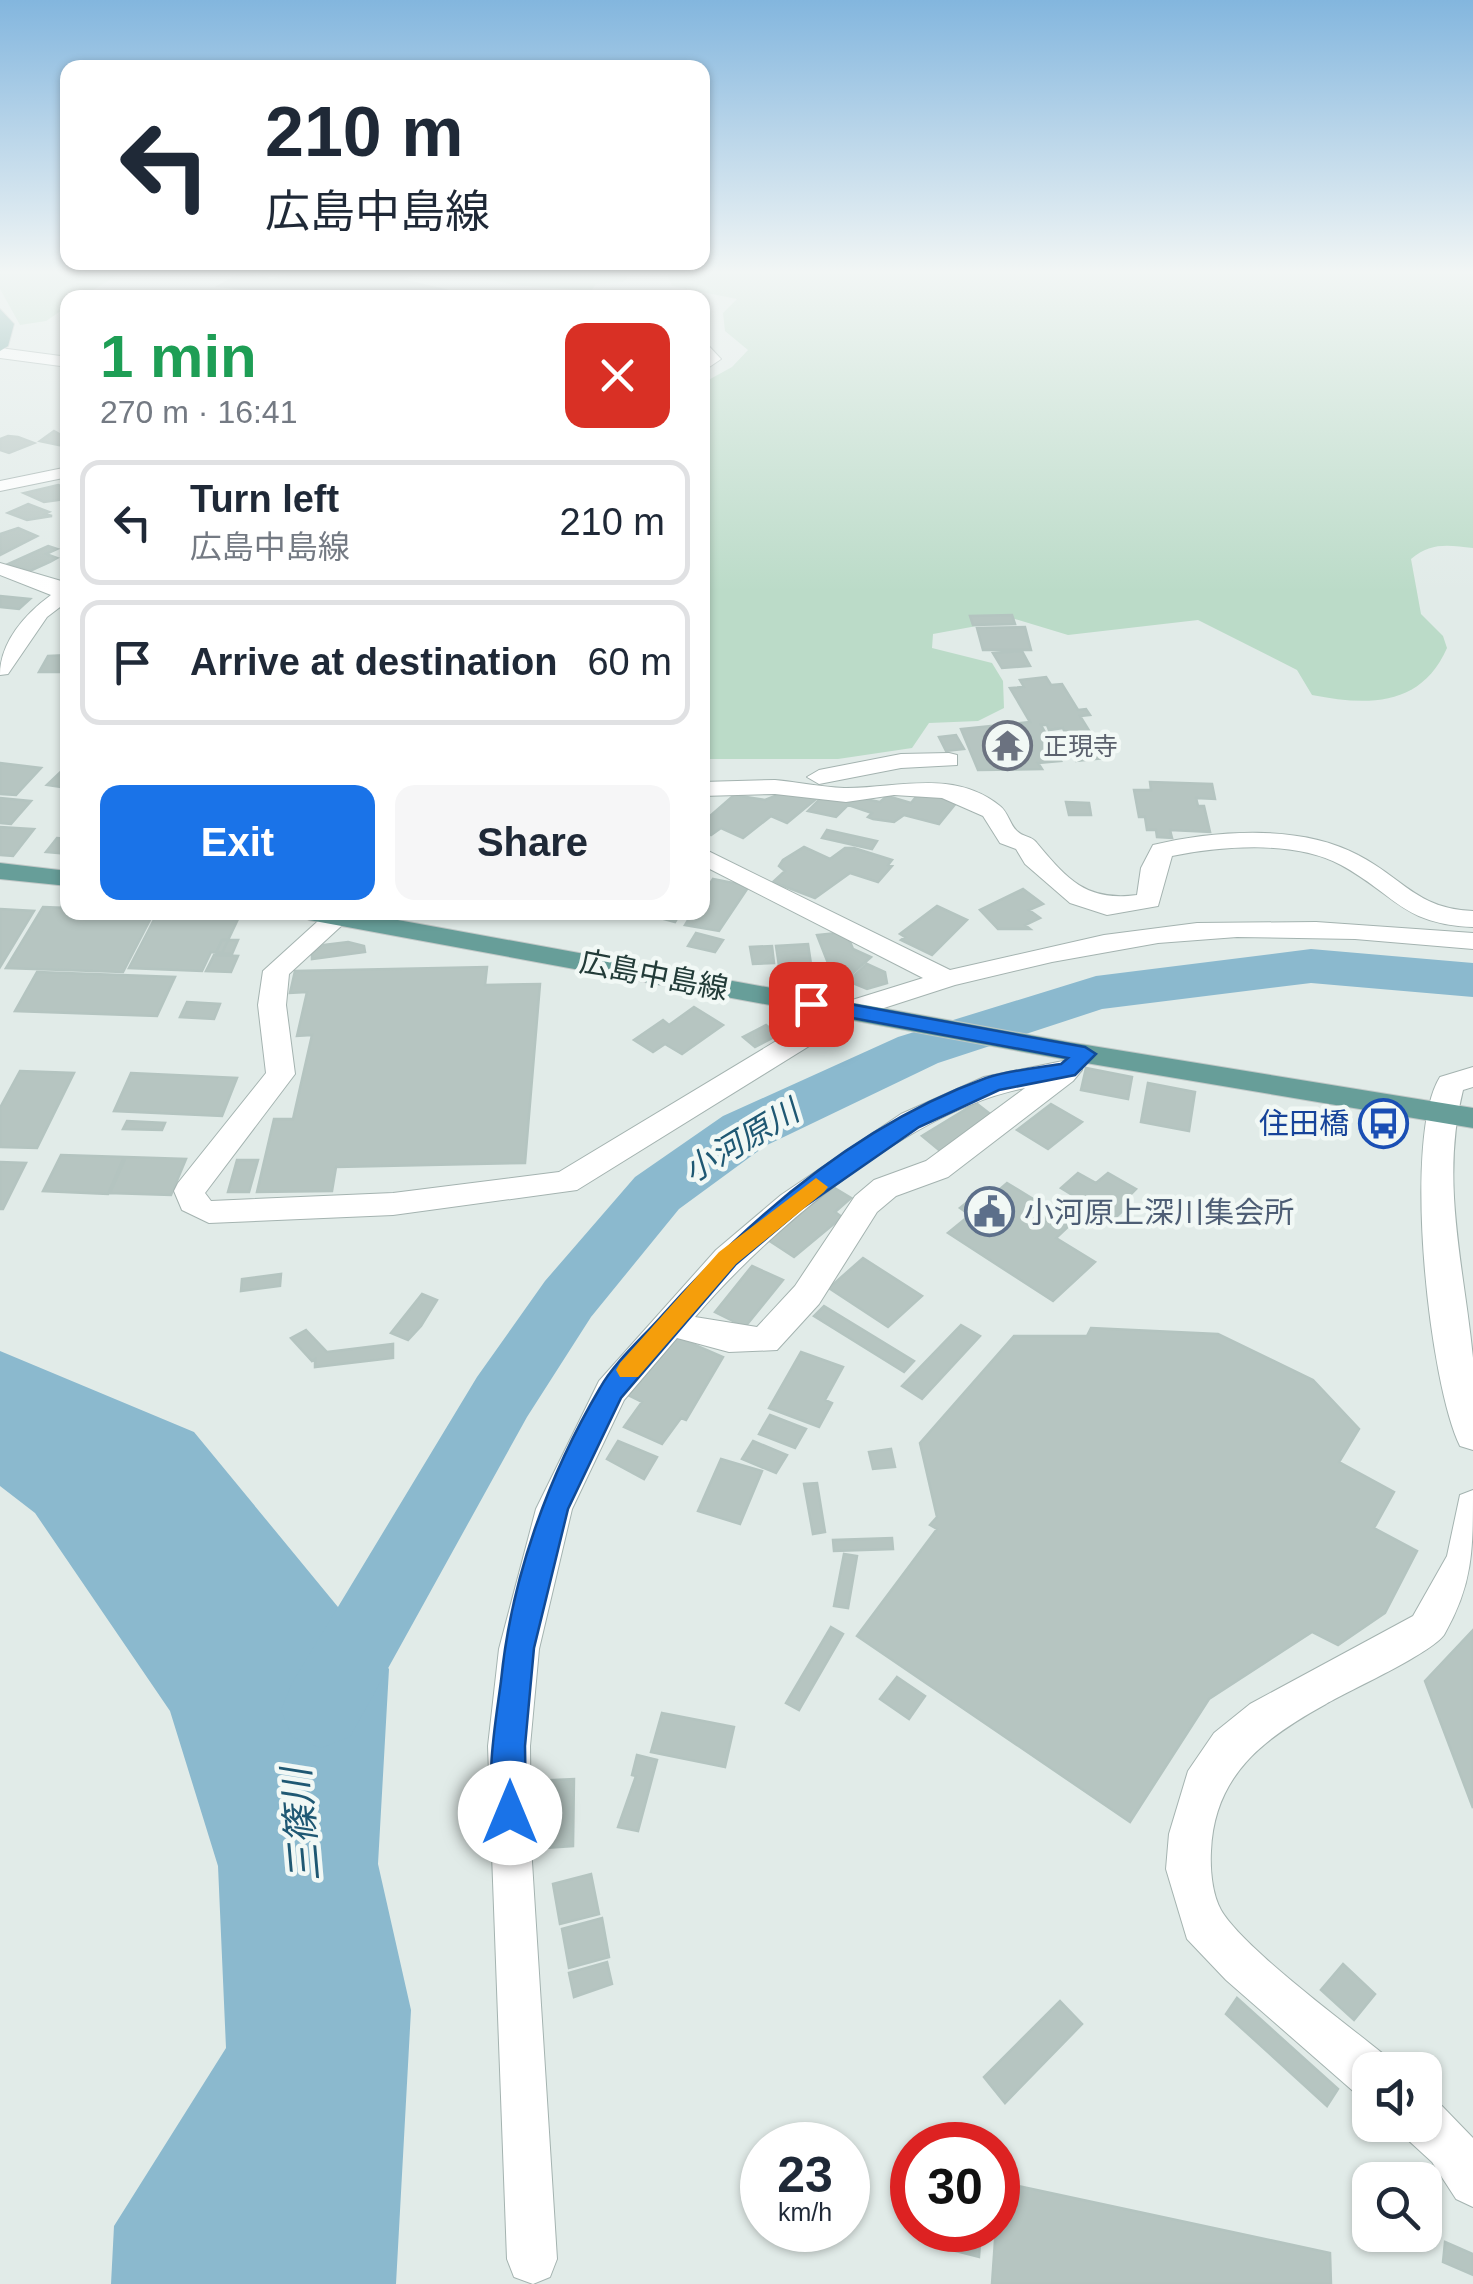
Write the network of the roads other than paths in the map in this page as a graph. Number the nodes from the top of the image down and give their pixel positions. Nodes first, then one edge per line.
1 (60, 474) edge
2 (0, 486) edge
3 (0, 569) edge
4 (60, 587) edge
5 (60, 598) edge
6 (0, 670) edge
7 (950, 760) dead end
8 (715, 788) edge
9 (710, 860) edge
10 (0, 871) edge
11 (60, 878) edge
12 (1149, 901) junction
13 (1473, 919) edge
14 (320, 920) edge
15 (351, 920) edge
16 (1158, 936) junction
17 (1473, 941) edge
18 (947, 980) junction
19 (860, 1013) junction
20 (1074, 1058) junction
21 (1473, 1077) edge
22 (1439, 1112) junction
23 (1473, 1118) edge
24 (669, 1323) junction
25 (1473, 1436) edge
26 (1473, 1506) edge
27 (1352, 2059) edge
28 (1442, 2139) edge
29 (1473, 2182) edge
30 (532, 2259) dead end

1 - 2 street
3 - 4 street
5 - 6 street
7 - 8 street
8 - 12 street
9 - 18 street
10 - 11 main road
12 - 13 street
12 - 16 street
14 - 19 street
15 - 19 main road, 広島中島線
16 - 17 street
16 - 18 street
18 - 19 street
19 - 20 main road, 広島中島線
20 - 22 main road, 広島中島線
20 - 24 street
20 - 24 street
21 - 22 street
22 - 23 main road, 広島中島線
22 - 25 street
24 - 30 street
26 - 27 street
28 - 29 street

